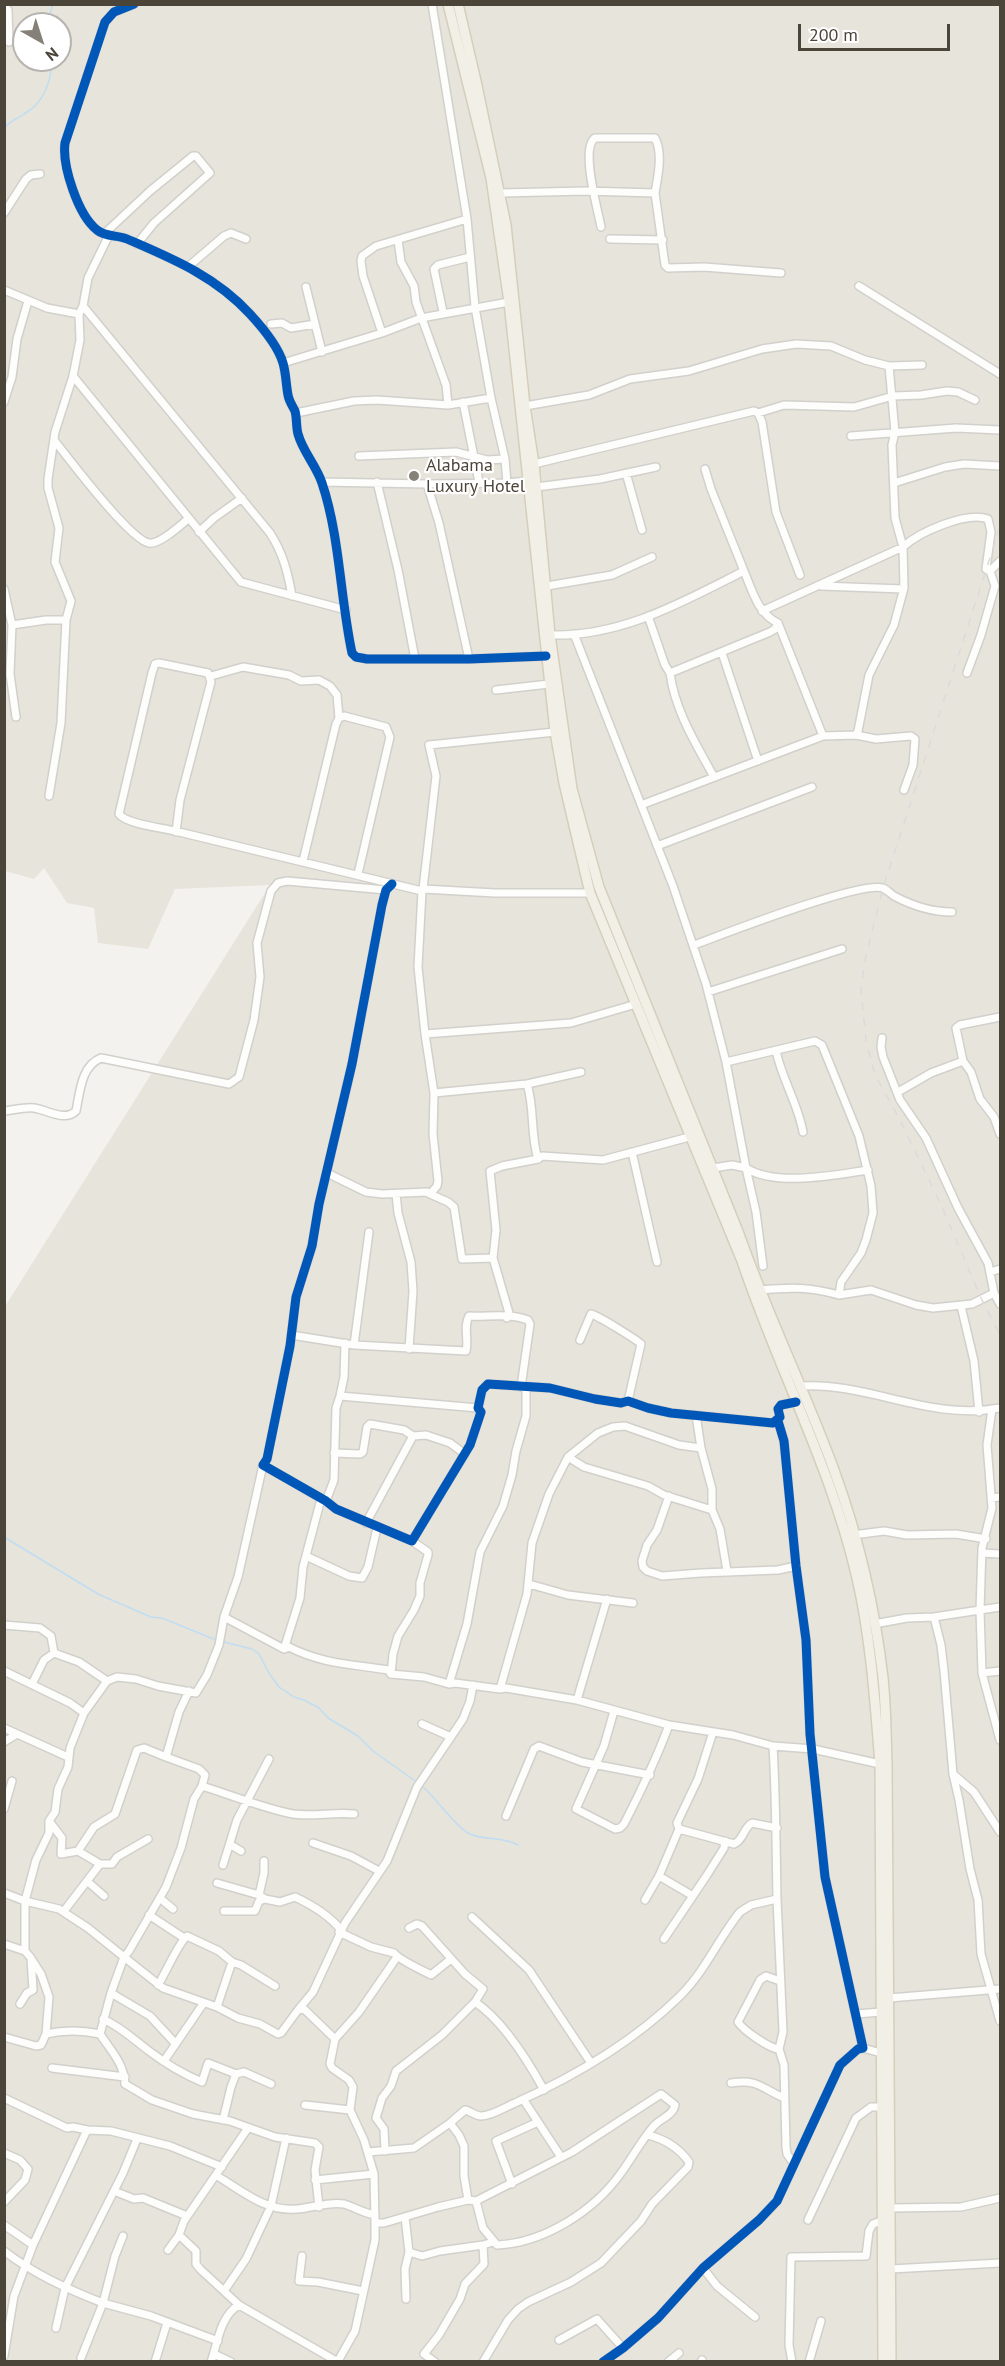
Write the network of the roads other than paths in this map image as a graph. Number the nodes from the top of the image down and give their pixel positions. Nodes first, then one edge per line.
1 (134, 4) edge
2 (432, 4) edge
3 (448, 4) edge
4 (458, 4) edge
5 (4, 5) edge
6 (9, 42) dead end
7 (472, 82) junction
8 (40, 174) dead end
9 (593, 191) junction
10 (656, 193) junction
11 (501, 194) junction
12 (4, 213) edge
13 (467, 219) junction
14 (601, 227) dead end
15 (106, 234) junction
16 (610, 238) dead end
17 (246, 239) dead end
18 (398, 240) junction
19 (663, 240) junction
20 (137, 244) junction
21 (470, 257) junction
22 (189, 266) junction
23 (781, 273) dead end
24 (859, 286) dead end
25 (306, 287) dead end
26 (4, 290) edge
27 (28, 301) junction
28 (509, 302) junction
29 (83, 306) junction
30 (475, 307) junction
31 (443, 312) junction
32 (79, 314) junction
33 (421, 318) junction
34 (271, 324) dead end
35 (315, 324) junction
36 (382, 333) junction
37 (322, 352) junction
38 (283, 363) junction
39 (922, 365) dead end
40 (889, 366) junction
41 (1000, 374) edge
42 (8, 376) edge
43 (73, 376) junction
44 (893, 396) junction
45 (491, 398) junction
46 (975, 400) dead end
47 (4, 402) edge
48 (463, 402) junction
49 (448, 405) junction
50 (525, 406) junction
51 (296, 413) junction
52 (758, 413) junction
53 (1000, 430) edge
54 (895, 432) junction
55 (851, 436) dead end
56 (54, 440) junction
57 (359, 456) dead end
58 (474, 457) junction
59 (505, 459) junction
60 (534, 464) junction
61 (1000, 466) edge
62 (656, 467) dead end
63 (705, 469) dead end
64 (626, 473) junction
65 (322, 482) junction
66 (377, 482) junction
67 (479, 482) dead end
68 (527, 482) junction
69 (507, 483) junction
70 (894, 483) junction
71 (427, 484) junction
72 (536, 487) junction
73 (242, 498) junction
74 (188, 519) junction
75 (642, 530) dead end
76 (199, 532) junction
77 (903, 547) junction
78 (652, 557) dead end
79 (1000, 561) edge
80 (744, 571) junction
81 (990, 571) junction
82 (800, 575) dead end
83 (997, 580) edge
84 (816, 585) junction
85 (547, 586) junction
86 (4, 589) edge
87 (903, 589) junction
88 (292, 596) junction
89 (346, 610) junction
90 (762, 611) junction
91 (648, 616) junction
92 (66, 620) junction
93 (777, 623) junction
94 (12, 625) junction
95 (574, 634) junction
96 (550, 635) junction
97 (722, 653) junction
98 (546, 656) junction
99 (415, 659) junction
100 (469, 659) junction
101 (967, 673) dead end
102 (670, 674) junction
103 (211, 676) junction
104 (549, 684) junction
105 (495, 690) dead end
106 (16, 717) dead end
107 (339, 718) junction
108 (555, 732) junction
109 (856, 735) junction
110 (823, 736) junction
111 (758, 761) junction
112 (714, 777) junction
113 (812, 787) dead end
114 (904, 789) dead end
115 (49, 796) dead end
116 (641, 805) junction
117 (176, 832) junction
118 (657, 846) junction
119 (303, 861) junction
120 (358, 874) junction
121 (392, 884) junction
122 (386, 890) junction
123 (423, 890) junction
124 (590, 893) junction
125 (951, 912) dead end
126 (694, 945) junction
127 (842, 949) dead end
128 (708, 992) junction
129 (636, 1004) junction
130 (1000, 1017) edge
131 (424, 1034) junction
132 (882, 1038) dead end
133 (776, 1051) junction
134 (963, 1061) junction
135 (726, 1062) junction
136 (581, 1072) dead end
137 (527, 1084) junction
138 (897, 1092) junction
139 (434, 1093) junction
140 (4, 1111) edge
141 (686, 1116) junction
142 (803, 1132) dead end
143 (1000, 1134) edge
144 (689, 1137) junction
145 (632, 1152) junction
146 (538, 1159) junction
147 (713, 1168) junction
148 (746, 1168) junction
149 (868, 1170) junction
150 (327, 1173) junction
151 (396, 1194) junction
152 (430, 1194) junction
153 (369, 1232) dead end
154 (493, 1258) junction
155 (657, 1262) dead end
156 (763, 1266) dead end
157 (1000, 1269) edge
158 (990, 1272) junction
159 (760, 1290) junction
160 (994, 1293) junction
161 (839, 1295) junction
162 (1000, 1304) edge
163 (961, 1306) junction
164 (507, 1318) junction
165 (291, 1335) junction
166 (580, 1340) dead end
167 (345, 1343) junction
168 (354, 1344) junction
169 (409, 1349) junction
170 (801, 1386) junction
171 (523, 1388) junction
172 (340, 1396) junction
173 (628, 1401) junction
174 (796, 1402) junction
175 (478, 1408) junction
176 (996, 1409) edge
177 (979, 1412) junction
178 (696, 1415) junction
179 (778, 1421) junction
180 (412, 1436) junction
181 (701, 1448) junction
182 (334, 1453) junction
183 (465, 1454) junction
184 (568, 1457) junction
185 (263, 1465) junction
186 (669, 1496) junction
187 (1000, 1497) edge
188 (991, 1498) junction
189 (324, 1500) junction
190 (712, 1510) junction
191 (366, 1523) junction
192 (377, 1528) junction
193 (854, 1535) junction
194 (986, 1539) junction
195 (412, 1541) junction
196 (982, 1553) junction
197 (1000, 1554) edge
198 (306, 1556) junction
199 (796, 1566) junction
200 (727, 1571) junction
201 (529, 1584) junction
202 (607, 1599) junction
203 (633, 1603) dead end
204 (1000, 1607) edge
205 (980, 1610) junction
206 (224, 1617) junction
207 (934, 1617) junction
208 (874, 1624) junction
209 (4, 1625) edge
210 (284, 1649) junction
211 (54, 1653) junction
212 (4, 1671) edge
213 (1000, 1671) edge
214 (982, 1673) junction
215 (391, 1674) junction
216 (878, 1678) junction
217 (107, 1681) junction
218 (32, 1684) junction
219 (449, 1684) junction
220 (473, 1685) junction
221 (500, 1689) junction
222 (189, 1691) junction
223 (577, 1700) junction
224 (614, 1711) junction
225 (84, 1713) junction
226 (422, 1724) dead end
227 (669, 1725) junction
228 (4, 1728) edge
229 (713, 1732) junction
230 (17, 1734) junction
231 (451, 1737) junction
232 (1000, 1740) edge
233 (4, 1742) edge
234 (773, 1746) junction
235 (813, 1749) junction
236 (68, 1757) junction
237 (166, 1757) junction
238 (269, 1759) dead end
239 (880, 1764) junction
240 (596, 1765) junction
241 (952, 1774) junction
242 (650, 1775) junction
243 (12, 1781) dead end
244 (202, 1786) junction
245 (246, 1800) junction
246 (4, 1809) edge
247 (354, 1814) dead end
248 (506, 1816) dead end
249 (49, 1821) junction
250 (777, 1828) junction
251 (679, 1829) junction
252 (1000, 1832) edge
253 (148, 1839) dead end
254 (725, 1841) junction
255 (313, 1843) dead end
256 (231, 1845) junction
257 (78, 1851) junction
258 (241, 1851) dead end
259 (264, 1861) dead end
260 (100, 1864) junction
261 (223, 1865) dead end
262 (379, 1871) junction
263 (660, 1876) junction
264 (87, 1881) junction
265 (217, 1883) dead end
266 (4, 1893) edge
267 (105, 1896) dead end
268 (693, 1896) junction
269 (262, 1897) junction
270 (161, 1899) junction
271 (777, 1899) junction
272 (645, 1900) dead end
273 (25, 1901) junction
274 (173, 1909) dead end
275 (64, 1911) junction
276 (224, 1911) dead end
277 (149, 1915) junction
278 (472, 1917) dead end
279 (408, 1928) dead end
280 (340, 1931) junction
281 (184, 1938) junction
282 (664, 1939) dead end
283 (4, 1944) edge
284 (25, 1951) junction
285 (124, 1957) junction
286 (397, 1957) junction
287 (31, 1958) junction
288 (451, 1959) junction
289 (232, 1962) junction
290 (780, 1982) junction
291 (158, 1985) junction
292 (276, 1986) dead end
293 (1000, 1989) edge
294 (992, 1990) junction
295 (111, 1993) junction
296 (889, 1998) junction
297 (475, 2002) junction
298 (20, 2004) dead end
299 (203, 2004) junction
300 (217, 2007) junction
301 (298, 2010) junction
302 (881, 2012) junction
303 (856, 2014) junction
304 (103, 2019) junction
305 (1000, 2020) edge
306 (46, 2034) junction
307 (100, 2034) junction
308 (4, 2037) edge
309 (335, 2039) junction
310 (175, 2043) junction
311 (863, 2048) junction
312 (779, 2049) junction
313 (881, 2053) junction
314 (164, 2061) junction
315 (591, 2063) junction
316 (52, 2068) dead end
317 (236, 2074) junction
318 (125, 2077) junction
319 (731, 2083) dead end
320 (271, 2084) dead end
321 (544, 2090) junction
322 (784, 2098) junction
323 (523, 2099) junction
324 (6, 2101) edge
325 (305, 2104) dead end
326 (881, 2107) junction
327 (350, 2110) junction
328 (223, 2120) junction
329 (538, 2122) junction
330 (450, 2123) junction
331 (248, 2128) junction
332 (87, 2130) junction
333 (884, 2132) junction
334 (648, 2135) junction
335 (286, 2138) junction
336 (137, 2139) junction
337 (386, 2151) junction
338 (368, 2152) junction
339 (4, 2153) edge
340 (561, 2157) junction
341 (794, 2164) junction
342 (222, 2167) junction
343 (374, 2174) junction
344 (217, 2176) junction
345 (315, 2180) junction
346 (512, 2184) junction
347 (114, 2191) junction
348 (1000, 2198) edge
349 (468, 2200) junction
350 (476, 2201) junction
351 (4, 2202) edge
352 (272, 2206) junction
353 (320, 2206) junction
354 (890, 2208) junction
355 (375, 2215) junction
356 (187, 2216) junction
357 (405, 2217) junction
358 (808, 2220) dead end
359 (881, 2222) junction
360 (375, 2223) junction
361 (4, 2225) edge
362 (179, 2235) junction
363 (123, 2236) dead end
364 (493, 2242) junction
365 (33, 2245) junction
366 (483, 2245) junction
367 (168, 2250) dead end
368 (4, 2251) edge
369 (302, 2256) dead end
370 (411, 2256) junction
371 (866, 2256) junction
372 (882, 2258) junction
373 (1000, 2263) edge
374 (25, 2267) junction
375 (703, 2268) junction
376 (891, 2269) junction
377 (65, 2288) junction
378 (224, 2291) junction
379 (363, 2291) junction
380 (406, 2299) dead end
381 (4, 2301) edge
382 (103, 2302) junction
383 (13, 2303) junction
384 (239, 2305) junction
385 (755, 2317) dead end
386 (821, 2321) dead end
387 (167, 2323) junction
388 (7, 2324) edge
389 (56, 2328) dead end
390 (559, 2340) dead end
391 (218, 2341) junction
392 (623, 2348) junction
393 (679, 2353) dead end
394 (424, 2354) junction
395 (4, 2356) edge
396 (81, 2358) dead end
397 (212, 2358) edge
398 (155, 2361) edge
399 (231, 2361) edge
400 (419, 2361) edge
401 (435, 2361) edge
402 (483, 2361) edge
403 (603, 2361) edge
404 (668, 2361) edge
405 (792, 2361) edge
406 (809, 2361) edge
407 (883, 2361) edge
408 (891, 2361) edge

1 - 15 street
2 - 13 street
3 - 7 main road
4 - 7 main road
5 - 6 street
7 - 11 main road
7 - 28 main road
8 - 12 street
9 - 10 street
9 - 10 street
9 - 11 street
9 - 14 street
10 - 19 street
11 - 50 main road
13 - 18 street
13 - 21 street
15 - 20 street
15 - 20 street
15 - 29 street
16 - 19 street
17 - 22 street
18 - 33 street
18 - 36 street
19 - 23 street
20 - 22 street
21 - 30 street
21 - 31 street
22 - 38 street
24 - 41 street
25 - 35 street
26 - 27 street
27 - 32 street
27 - 42 street
28 - 30 street
28 - 68 main road
29 - 32 street
29 - 73 street
30 - 31 street
30 - 45 street
31 - 33 street
32 - 43 street
33 - 36 street
33 - 49 street
34 - 35 street
35 - 37 street
36 - 37 street
37 - 38 street
38 - 51 street
39 - 40 street
40 - 44 street
40 - 50 street
42 - 47 street
43 - 56 street
43 - 74 street
44 - 46 street
44 - 52 street
44 - 54 street
45 - 48 street
45 - 59 street
48 - 49 street
48 - 58 street
49 - 51 street
50 - 60 main road
51 - 65 street
52 - 60 street
52 - 82 street
53 - 54 street
54 - 55 street
54 - 70 street
56 - 74 street
56 - 92 street
57 - 58 street
58 - 59 street
58 - 67 street
59 - 69 street
60 - 72 main road
61 - 70 street
62 - 64 street
63 - 80 street
64 - 72 street
64 - 75 street
65 - 66 street
65 - 89 street
66 - 71 street
66 - 99 street
68 - 69 street
68 - 98 main road
69 - 71 street
70 - 77 street
71 - 100 street
72 - 85 main road
73 - 76 street
73 - 88 street
74 - 76 street
76 - 88 street
77 - 81 street
77 - 84 street
77 - 87 street
78 - 85 street
79 - 81 street
80 - 90 street
80 - 91 street
81 - 83 street
83 - 101 street
84 - 87 street
84 - 90 street
85 - 96 main road
86 - 94 street
87 - 109 street
88 - 89 street
89 - 99 street
90 - 93 street
91 - 95 street
91 - 102 street
92 - 94 street
92 - 115 street
93 - 97 street
93 - 110 street
94 - 106 street
95 - 96 street
95 - 116 street
96 - 141 main road
97 - 102 street
97 - 111 street
98 - 100 street
98 - 104 main road
99 - 100 street
102 - 112 street
103 - 107 street
103 - 117 street
103 - 117 street
104 - 105 street
104 - 108 main road
107 - 119 street
107 - 120 street
108 - 123 street
108 - 124 main road
109 - 110 street
109 - 114 street
110 - 111 street
111 - 112 street
112 - 116 street
113 - 118 street
116 - 118 street
117 - 119 street
118 - 126 street
119 - 120 street
120 - 121 street
121 - 122 street
121 - 123 street
122 - 140 street
122 - 150 street
123 - 124 street
123 - 131 street
124 - 129 main road
125 - 126 street
126 - 128 street
127 - 128 street
128 - 135 street
129 - 131 street
129 - 141 main road
130 - 134 street
131 - 139 street
132 - 138 street
133 - 135 street
133 - 142 street
133 - 149 street
134 - 138 street
134 - 143 street
135 - 148 street
136 - 137 street
137 - 139 street
137 - 146 street
138 - 158 street
139 - 152 street
141 - 144 main road
141 - 147 main road
144 - 145 street
144 - 174 main road
145 - 146 street
145 - 155 street
146 - 154 street
147 - 148 street
147 - 159 main road
148 - 149 street
148 - 156 street
149 - 161 street
150 - 151 street
150 - 165 street
151 - 152 street
151 - 169 street
152 - 154 street
153 - 168 street
154 - 164 street
157 - 158 street
158 - 160 street
159 - 161 street
159 - 170 main road
160 - 162 street
160 - 163 street
161 - 163 street
163 - 177 street
164 - 169 street
164 - 171 street
165 - 167 street
165 - 185 street
166 - 173 street
167 - 168 street
167 - 172 street
168 - 169 street
170 - 177 street
170 - 193 main road
171 - 173 street
171 - 175 street
171 - 219 street
172 - 175 street
172 - 182 street
173 - 178 street
174 - 179 street
174 - 216 main road
175 - 183 street
176 - 177 street
176 - 188 street
178 - 179 street
178 - 181 street
179 - 199 street
180 - 182 street
180 - 183 street
180 - 191 street
181 - 184 street
181 - 190 street
182 - 189 street
183 - 195 street
184 - 186 street
184 - 201 street
185 - 189 street
185 - 206 street
186 - 190 street
186 - 200 street
187 - 188 street
188 - 194 street
189 - 191 street
189 - 198 street
190 - 200 street
191 - 192 street
192 - 195 street
192 - 198 street
193 - 194 street
193 - 208 main road
194 - 196 street
195 - 215 street
196 - 197 street
196 - 205 street
198 - 210 street
199 - 200 street
199 - 235 street
201 - 202 street
201 - 221 street
202 - 203 street
202 - 223 street
204 - 205 street
205 - 207 street
205 - 214 street
206 - 210 street
206 - 222 street
207 - 208 street
207 - 241 street
208 - 216 main road
209 - 211 street
210 - 215 street
211 - 217 street
211 - 218 street
212 - 218 street
213 - 214 street
214 - 232 street
215 - 219 street
216 - 239 main road
216 - 296 main road
217 - 222 street
217 - 225 street
218 - 225 street
219 - 220 street
220 - 221 street
220 - 231 street
221 - 223 street
222 - 237 street
223 - 224 street
224 - 227 street
224 - 240 street
225 - 236 street
226 - 231 street
227 - 229 street
227 - 242 street
228 - 230 street
229 - 234 street
229 - 251 street
230 - 233 street
230 - 236 street
231 - 262 street
234 - 235 street
234 - 250 street
235 - 239 street
235 - 303 street
236 - 249 street
237 - 244 street
237 - 257 street
238 - 245 street
239 - 302 main road
240 - 242 street
240 - 242 street
240 - 248 street
241 - 252 street
241 - 294 street
243 - 246 street
244 - 245 street
244 - 270 street
245 - 247 street
245 - 256 street
249 - 257 street
249 - 273 street
250 - 254 street
250 - 271 street
251 - 254 street
251 - 263 street
253 - 260 street
254 - 268 street
255 - 262 street
256 - 258 street
256 - 261 street
257 - 260 street
259 - 269 street
260 - 264 street
262 - 280 street
263 - 268 street
263 - 272 street
264 - 267 street
264 - 275 street
265 - 269 street
266 - 273 street
268 - 282 street
269 - 276 street
269 - 280 street
270 - 274 street
270 - 277 street
271 - 290 street
271 - 315 street
273 - 275 street
273 - 284 street
275 - 285 street
277 - 281 street
277 - 285 street
278 - 315 street
279 - 288 street
280 - 286 street
280 - 301 street
281 - 289 street
281 - 291 street
283 - 284 street
284 - 287 street
285 - 291 street
285 - 295 street
286 - 288 street
286 - 309 street
287 - 298 street
287 - 306 street
288 - 297 street
289 - 292 street
289 - 300 street
290 - 312 street
290 - 312 street
291 - 299 street
293 - 294 street
294 - 296 street
294 - 305 street
295 - 304 street
295 - 310 street
296 - 333 main road
297 - 321 street
297 - 337 street
299 - 300 street
299 - 310 street
300 - 301 street
301 - 309 street
302 - 303 street
302 - 313 main road
303 - 311 street
304 - 307 street
304 - 314 street
306 - 307 street
306 - 308 street
307 - 318 street
309 - 327 street
310 - 314 street
311 - 313 street
311 - 341 street
312 - 322 street
313 - 326 main road
314 - 317 street
315 - 321 street
316 - 318 street
317 - 320 street
317 - 328 street
318 - 328 street
319 - 322 street
321 - 323 street
322 - 341 street
323 - 329 street
323 - 330 street
324 - 332 street
325 - 327 street
326 - 333 main road
326 - 358 street
327 - 338 street
328 - 331 street
329 - 340 street
329 - 346 street
330 - 337 street
330 - 349 street
331 - 335 street
331 - 342 street
332 - 336 street
332 - 365 street
333 - 354 main road
333 - 359 main road
334 - 340 street
334 - 364 street
334 - 402 street
335 - 345 street
335 - 352 street
336 - 342 street
336 - 347 street
337 - 338 street
338 - 343 street
339 - 351 street
340 - 346 street
341 - 375 street
342 - 344 street
343 - 345 street
343 - 355 street
344 - 352 street
344 - 356 street
345 - 353 street
346 - 350 street
347 - 356 street
347 - 377 street
348 - 354 street
349 - 350 street
349 - 357 street
350 - 364 street
352 - 353 street
352 - 378 street
353 - 355 street
354 - 376 main road
355 - 360 street
356 - 362 street
357 - 360 street
357 - 370 street
359 - 371 street
359 - 372 main road
360 - 379 street
361 - 365 street
362 - 367 street
362 - 378 street
363 - 382 street
364 - 366 street
365 - 374 street
366 - 370 street
366 - 394 street
368 - 374 street
369 - 379 street
370 - 380 street
371 - 372 street
371 - 405 street
372 - 407 main road
373 - 376 street
374 - 377 street
374 - 383 street
375 - 385 street
375 - 392 street
376 - 408 main road
377 - 382 street
377 - 389 street
378 - 384 street
379 - 384 street
381 - 383 street
382 - 387 street
382 - 396 street
383 - 388 street
384 - 391 street
386 - 406 street
387 - 391 street
387 - 398 street
388 - 395 street
390 - 392 street
391 - 397 street
392 - 403 street
393 - 404 street
394 - 400 street
394 - 401 street
397 - 399 street

